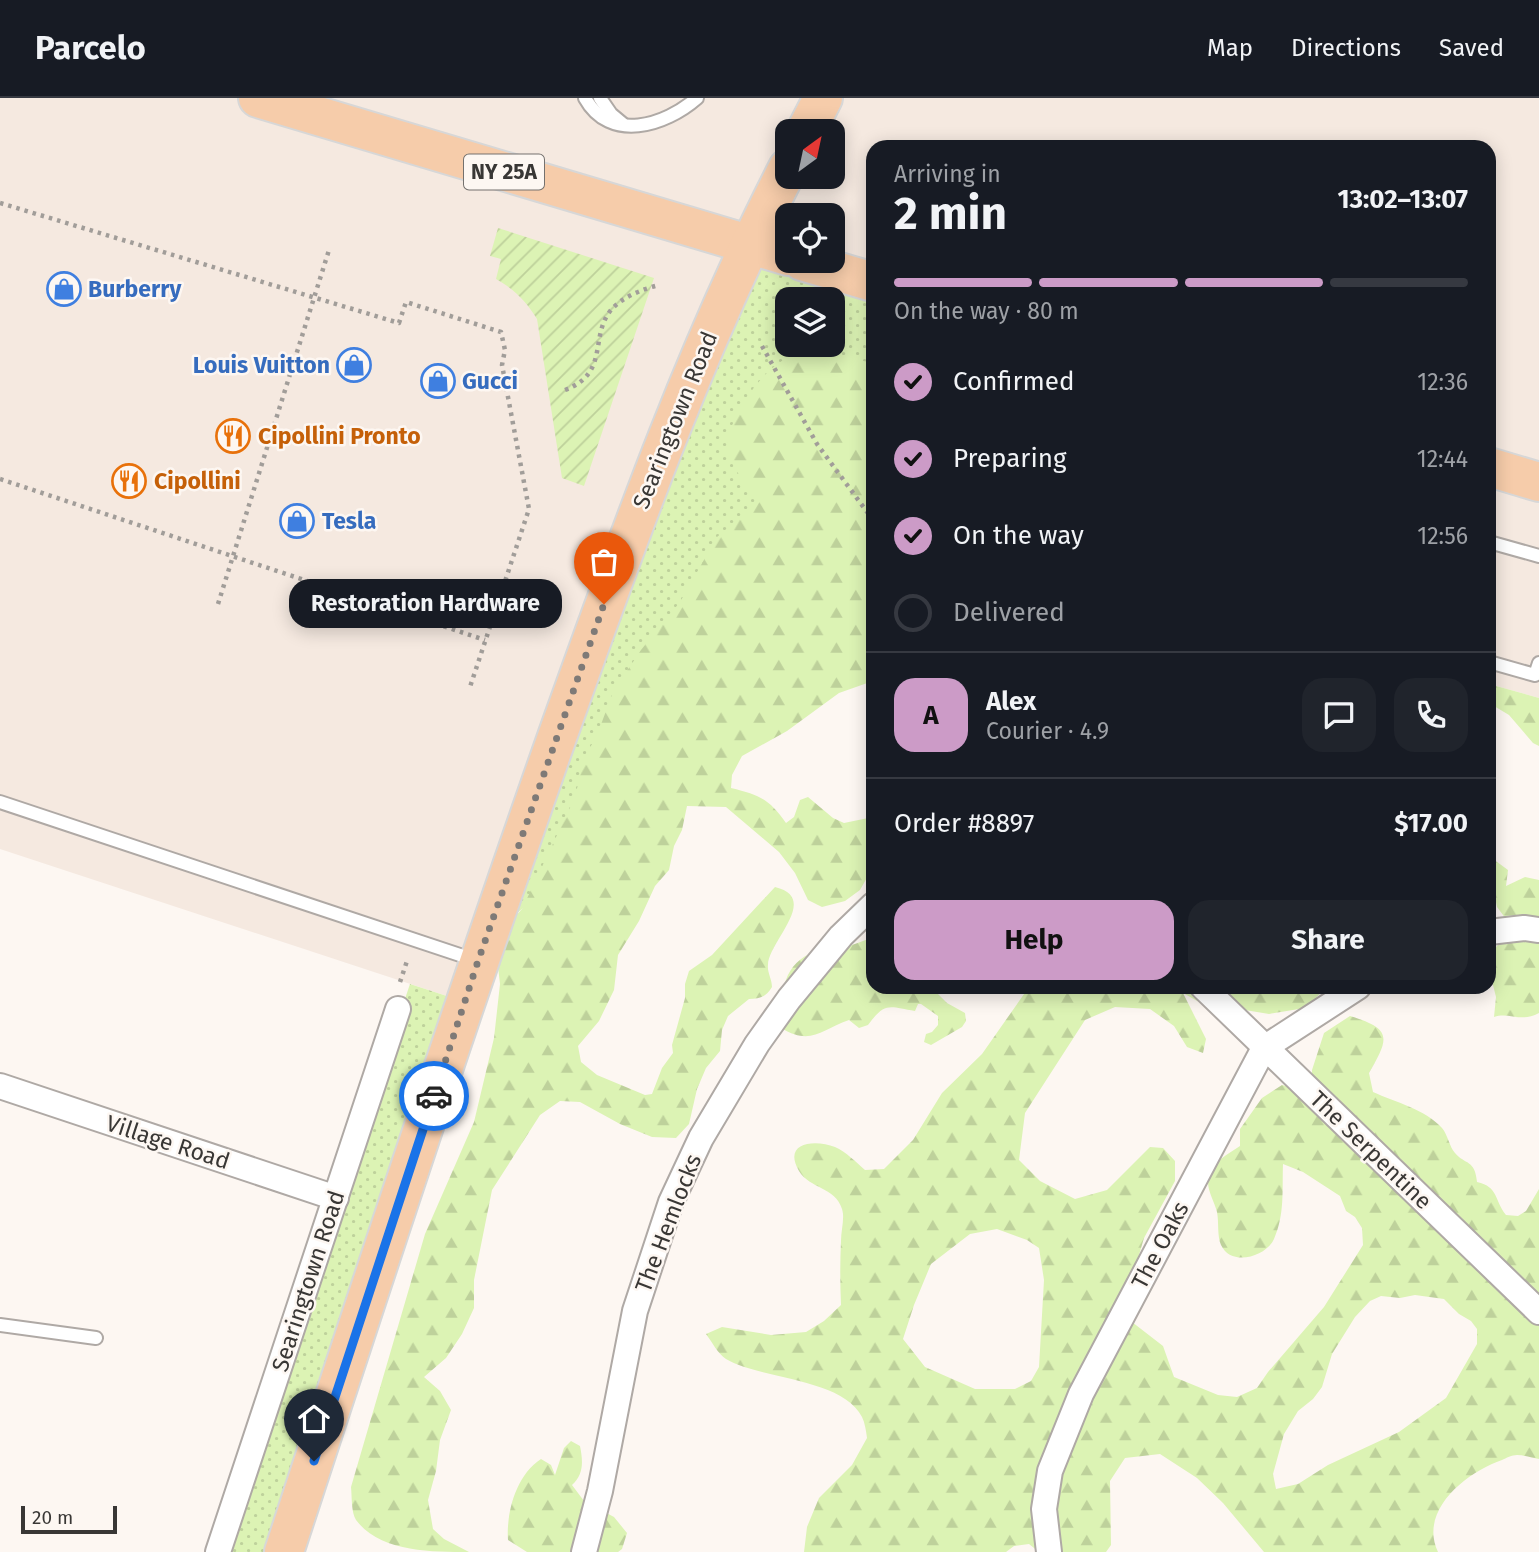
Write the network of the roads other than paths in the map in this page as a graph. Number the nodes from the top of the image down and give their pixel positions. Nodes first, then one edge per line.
1 (258, 98) edge
2 (576, 98) edge
3 (585, 98) edge
4 (600, 98) edge
5 (697, 98) edge
6 (823, 98) edge
7 (596, 114) junction
8 (812, 119) edge
9 (629, 128) junction
10 (777, 189) edge
11 (749, 245) junction
12 (775, 252) edge
13 (843, 273) edge
14 (866, 280) edge
15 (1496, 469) edge
16 (1539, 482) edge
17 (1496, 544) edge
18 (1539, 556) edge
19 (1539, 663) edge
20 (1496, 664) edge
21 (0, 803) edge
22 (866, 912) edge
23 (1539, 930) edge
24 (1496, 931) edge
25 (478, 961) junction
26 (1210, 994) edge
27 (1347, 994) edge
28 (398, 1009) dead end
29 (1265, 1048) junction
30 (0, 1086) edge
31 (336, 1198) junction
32 (1539, 1311) edge
33 (0, 1325) edge
34 (96, 1338) dead end
35 (218, 1552) edge
36 (284, 1552) edge
37 (584, 1552) edge
38 (1049, 1552) edge

1 - 11 main road, NY 25A
2 - 7 lane
3 - 7 lane
4 - 9 lane
5 - 9 lane
6 - 8 main road
7 - 9 lane
10 - 11 main road, Searingtown Road
11 - 12 main road, NY 25A
11 - 25 main road, Searingtown Road
13 - 14 main road
15 - 16 main road
17 - 18 lane
19 - 20 lane
21 - 25 lane
22 - 37 street, The Hemlocks
23 - 24 street
25 - 36 main road, Searingtown Road
26 - 29 street, The Serpentine
27 - 29 street, The Oaks
28 - 31 street, Searingtown Road
29 - 32 street, The Serpentine
29 - 38 street, The Oaks
30 - 31 street, Village Road
31 - 35 street, Searingtown Road
33 - 34 lane

